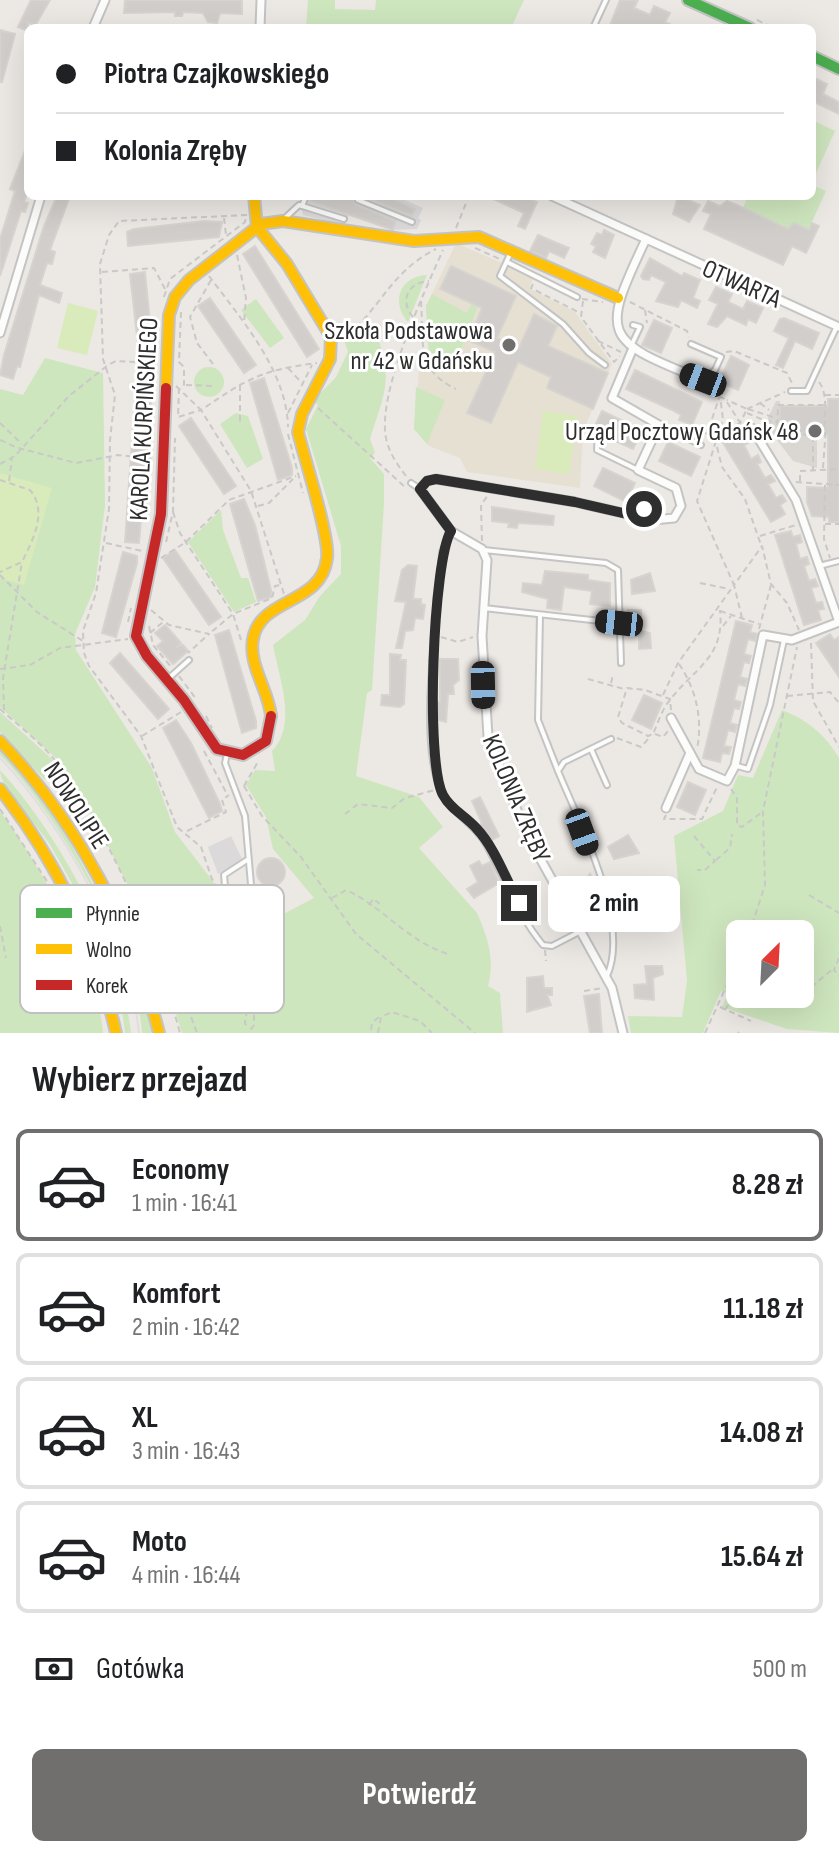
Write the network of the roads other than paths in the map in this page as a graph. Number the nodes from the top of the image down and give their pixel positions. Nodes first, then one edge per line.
1 (105, 0) edge
2 (261, 0) edge
3 (606, 0) edge
4 (688, 0) edge
5 (95, 24) edge
6 (260, 24) edge
7 (595, 24) edge
8 (741, 24) edge
9 (816, 58) edge
10 (839, 69) edge
11 (40, 200) edge
12 (254, 200) edge
13 (304, 200) edge
14 (358, 200) edge
15 (561, 200) edge
16 (302, 206) junction
17 (344, 219) dead end
18 (283, 221) junction
19 (412, 222) dead end
20 (257, 227) junction
21 (646, 239) junction
22 (512, 250) junction
23 (507, 262) junction
24 (577, 297) dead end
25 (618, 297) junction
26 (633, 325) dead end
27 (838, 326) edge
28 (0, 333) edge
29 (691, 344) road end
30 (632, 347) junction
31 (605, 365) dead end
32 (703, 380) joint
33 (791, 391) road end
34 (659, 425) junction
35 (752, 428) road end
36 (598, 432) dead end
37 (701, 445) dead end
38 (638, 470) junction
39 (411, 483) road end
40 (420, 489) junction
41 (644, 509) dead end
42 (640, 517) junction
43 (451, 531) junction
44 (482, 549) junction
45 (839, 561) edge
46 (819, 566) junction
47 (484, 608) junction
48 (540, 615) junction
49 (839, 622) edge
50 (619, 623) junction
51 (784, 640) junction
52 (189, 660) dead end
53 (621, 663) dead end
54 (172, 673) junction
55 (671, 718) road end
56 (611, 739) road end
57 (0, 741) edge
58 (591, 749) junction
59 (690, 753) junction
60 (227, 754) junction
61 (735, 766) junction
62 (558, 771) junction
63 (607, 785) dead end
64 (0, 789) edge
65 (666, 808) road end
66 (249, 858) junction
67 (64, 885) edge
68 (100, 885) edge
69 (225, 885) edge
70 (251, 885) edge
71 (581, 931) junction
72 (607, 976) junction
73 (112, 1013) edge
74 (153, 1013) edge
75 (116, 1033) edge
76 (159, 1033) edge
77 (623, 1033) edge

1 - 5 street
2 - 6 street
3 - 7 lane
4 - 8 street
9 - 10 street
11 - 28 street
12 - 20 street
13 - 16 lane
14 - 19 lane
15 - 21 street, OTWARTA
16 - 17 lane
16 - 18 lane
18 - 20 street
18 - 22 street
20 - 54 street, KAROLA KURPIŃSKIEGO
20 - 60 street
21 - 25 street
21 - 27 street, OTWARTA
22 - 23 lane
22 - 25 street
23 - 24 lane
23 - 31 lane
25 - 30 street
26 - 30 lane
27 - 33 lane
29 - 32 lane
30 - 32 street
30 - 34 street
34 - 37 lane
34 - 38 street
35 - 46 street
36 - 38 lane
38 - 42 street
39 - 40 lane
40 - 42 street
40 - 43 street
41 - 42 lane
43 - 44 street
43 - 71 lane, KOLONIA ZRĘBY
44 - 47 street, KOLONIA ZRĘBY
44 - 50 lane
45 - 46 lane
46 - 49 street
47 - 48 lane
47 - 71 street, KOLONIA ZRĘBY
48 - 50 lane
48 - 62 lane, KOLONIA ZRĘBY
49 - 51 street
50 - 53 lane
51 - 61 lane
51 - 61 street
52 - 54 lane
54 - 60 street, KAROLA KURPIŃSKIEGO
55 - 59 street
56 - 58 lane, KOLONIA ZRĘBY
57 - 68 street, NOWOLIPIE
58 - 62 lane, KOLONIA ZRĘBY
58 - 63 lane
59 - 61 street
59 - 65 street
60 - 66 lane
62 - 72 lane, KOLONIA ZRĘBY
64 - 67 street, NOWOLIPIE
66 - 69 lane
66 - 70 lane
71 - 72 street, KOLONIA ZRĘBY
72 - 77 street, KOLONIA ZRĘBY
73 - 75 street, NOWOLIPIE
74 - 76 street, NOWOLIPIE

